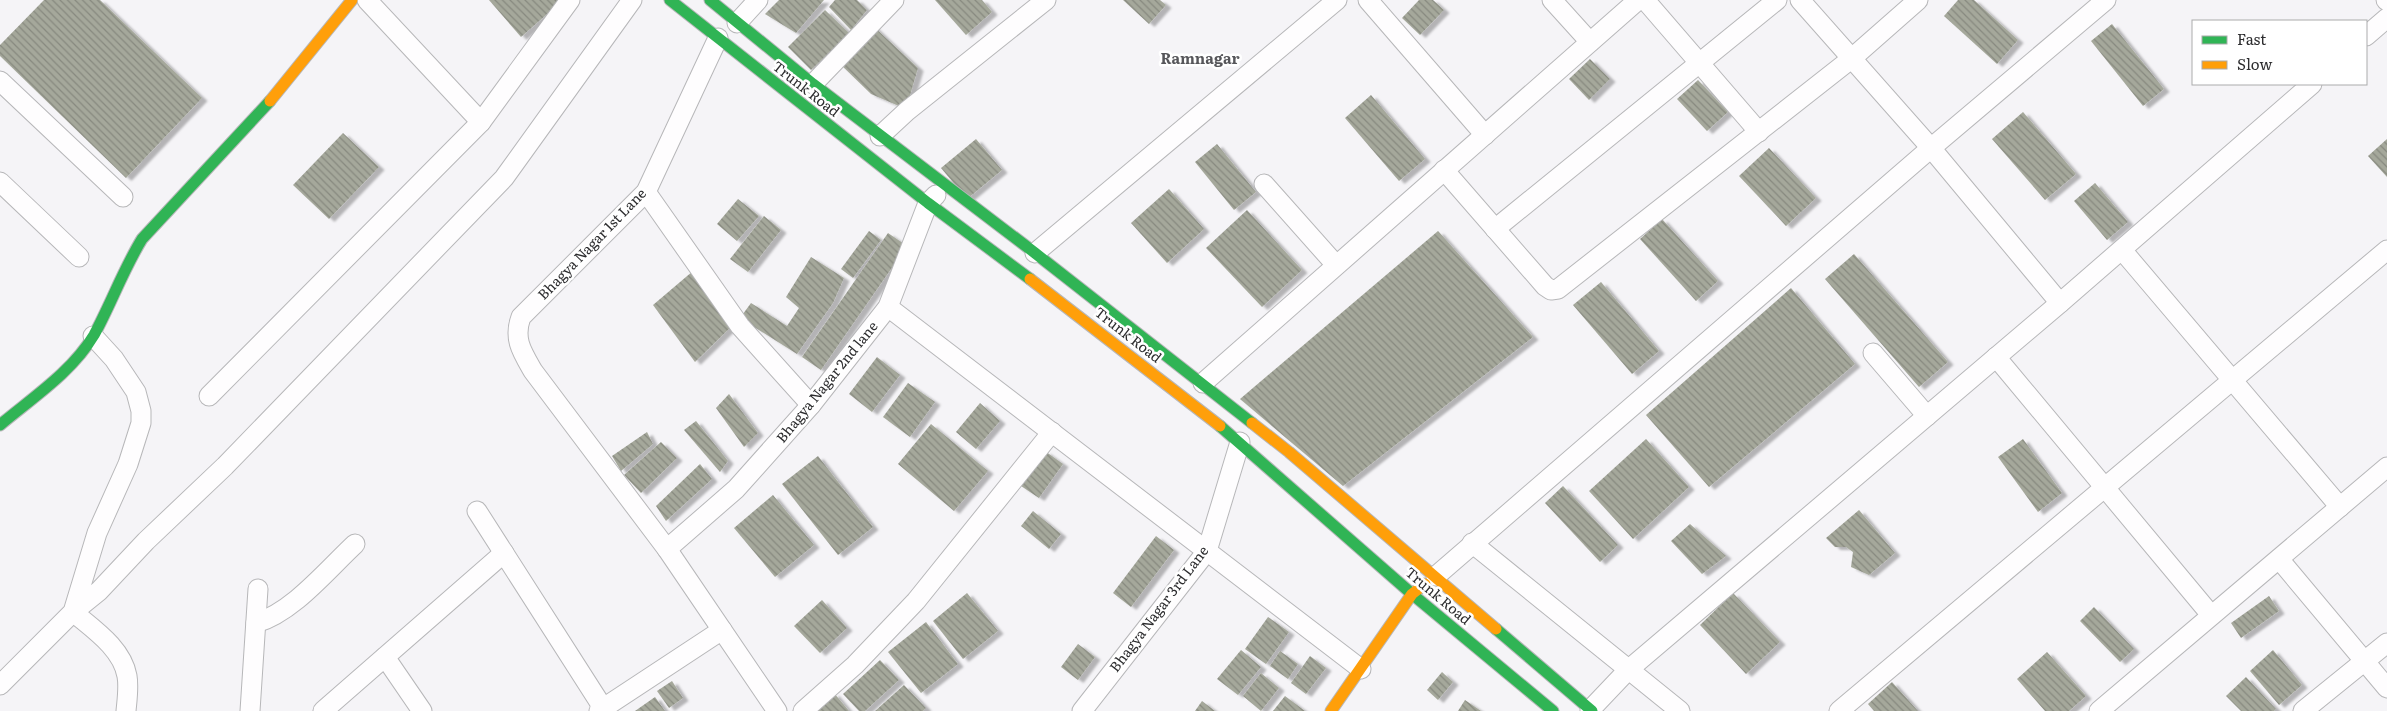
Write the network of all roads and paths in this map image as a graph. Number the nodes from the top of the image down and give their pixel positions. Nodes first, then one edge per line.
1 (352, 0) edge
2 (367, 0) edge
3 (570, 0) edge
4 (632, 0) edge
5 (670, 0) edge
6 (710, 0) edge
7 (758, 0) edge
8 (894, 0) edge
9 (1046, 0) edge
10 (1337, 0) edge
11 (1368, 0) edge
12 (1552, 0) edge
13 (1638, 0) edge
14 (1645, 0) edge
15 (1777, 0) edge
16 (1800, 0) edge
17 (1918, 0) edge
18 (2106, 0) edge
19 (2387, 18) edge
20 (737, 23) junction
21 (2367, 35) edge
22 (718, 38) junction
23 (1590, 42) junction
24 (1851, 59) junction
25 (1700, 63) junction
26 (0, 81) edge
27 (812, 84) junction
28 (2311, 85) edge
29 (481, 122) junction
30 (1759, 132) junction
31 (1485, 134) junction
32 (880, 136) junction
33 (1930, 148) junction
34 (1444, 170) junction
35 (0, 182) edge
36 (945, 184) junction
37 (1264, 184) dead end
38 (646, 192) junction
39 (123, 197) dead end
40 (928, 203) junction
41 (1496, 229) junction
42 (2122, 250) junction
43 (2387, 250) edge
44 (1035, 253) junction
45 (79, 257) dead end
46 (1336, 266) junction
47 (2060, 303) junction
48 (888, 307) junction
49 (92, 336) junction
50 (1873, 353) dead end
51 (1996, 357) junction
52 (2232, 380) junction
53 (1203, 383) junction
54 (208, 396) dead end
55 (811, 406) junction
56 (1927, 416) junction
57 (0, 425) edge
58 (1052, 432) junction
59 (1240, 442) junction
60 (2387, 466) edge
61 (2105, 488) junction
62 (2340, 507) junction
63 (477, 511) dead end
64 (355, 544) dead end
65 (1472, 544) junction
66 (667, 549) junction
67 (1207, 551) junction
68 (504, 553) junction
69 (2279, 559) junction
70 (1436, 576) junction
71 (258, 588) dead end
72 (1412, 594) junction
73 (73, 612) junction
74 (2211, 615) junction
75 (256, 624) junction
76 (722, 630) junction
77 (2387, 643) edge
78 (385, 657) junction
79 (2365, 660) junction
80 (1361, 669) junction
81 (1628, 670) junction
82 (0, 685) edge
83 (2387, 688) edge
84 (603, 710) edge
85 (1591, 710) edge
86 (126, 711) edge
87 (250, 711) edge
88 (323, 711) edge
89 (422, 711) edge
90 (776, 711) edge
91 (803, 711) edge
92 (1082, 711) edge
93 (1331, 711) edge
94 (1552, 711) edge
95 (1680, 711) edge
96 (1839, 711) edge
97 (2099, 711) edge
98 (2303, 711) edge

1 - 49 main road
2 - 29 street
3 - 29 street
4 - 73 street
5 - 22 main road, Trunk Road
6 - 20 main road
7 - 20 street
8 - 27 street
9 - 32 street
10 - 44 street
11 - 31 street
12 - 23 street
13 - 23 street
14 - 25 street
15 - 25 street
16 - 24 street
17 - 24 street
18 - 33 street
19 - 21 street
20 - 27 main road
22 - 38 street, Bhagya Nagar 1st Lane
22 - 40 main road, Trunk Road
23 - 31 street
24 - 30 street
24 - 33 street
25 - 30 street
25 - 41 street
26 - 39 street
27 - 32 main road
28 - 42 street
29 - 54 street
30 - 41 street
31 - 34 street
32 - 36 main road
33 - 47 street
33 - 65 street
34 - 41 street
34 - 46 street
35 - 45 street
36 - 40 street, Bhagya Nagar 2nd lane
36 - 44 main road
37 - 46 street
38 - 55 street
38 - 66 street, Bhagya Nagar 1st Lane
40 - 48 street, Bhagya Nagar 2nd lane
40 - 59 main road, Trunk Road
42 - 47 street
42 - 52 street
43 - 52 street
44 - 53 main road
46 - 53 street
47 - 51 street
48 - 55 street, Bhagya Nagar 2nd lane
48 - 58 street
49 - 57 main road
49 - 73 street
50 - 56 street
51 - 56 street
51 - 61 street
52 - 61 street
52 - 62 street
53 - 70 main road
55 - 66 street, Bhagya Nagar 2nd lane
56 - 81 street
58 - 67 street
58 - 91 street
59 - 67 street, Bhagya Nagar 3rd Lane
59 - 72 main road, Trunk Road
60 - 62 street
61 - 74 street
61 - 96 street
62 - 69 street
63 - 68 street
64 - 75 street
65 - 70 street
65 - 81 street
66 - 76 street
67 - 80 street
67 - 92 street, Bhagya Nagar 3rd Lane
68 - 78 street
68 - 84 street
69 - 74 street
69 - 79 street
70 - 72 main road
70 - 85 main road
71 - 75 street
72 - 80 main road
72 - 94 main road, Trunk Road
73 - 82 street
73 - 86 street
74 - 97 street
75 - 87 street
76 - 84 street
76 - 90 street
77 - 79 street
78 - 88 street
78 - 89 street
79 - 83 street
79 - 98 street
80 - 93 main road
81 - 85 street
81 - 95 street

